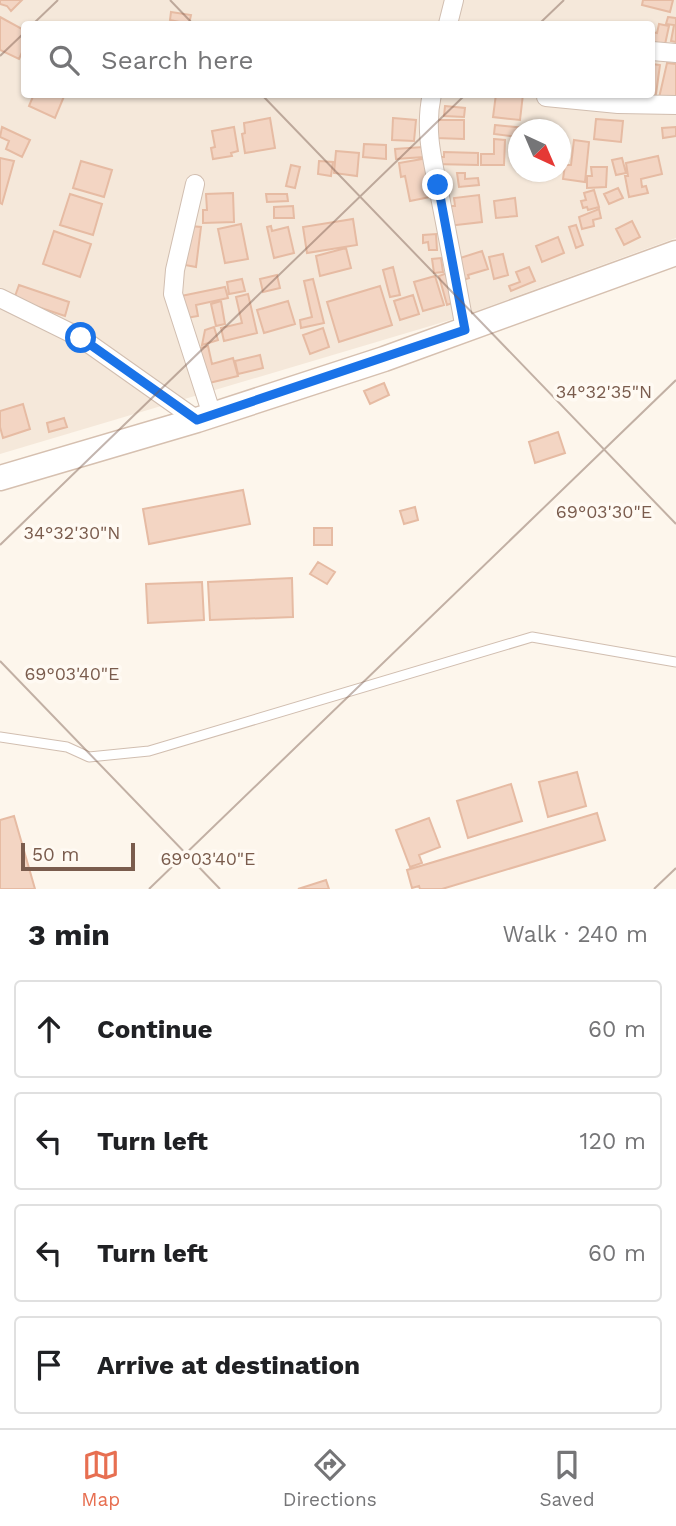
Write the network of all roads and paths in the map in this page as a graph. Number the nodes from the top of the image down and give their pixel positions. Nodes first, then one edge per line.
1 (454, 0) edge
2 (449, 21) edge
3 (655, 51) edge
4 (676, 53) edge
5 (431, 98) edge
6 (556, 98) edge
7 (676, 105) edge
8 (195, 184) dead end
9 (676, 253) edge
10 (0, 298) edge
11 (465, 330) junction
12 (204, 417) junction
13 (0, 478) edge
14 (676, 662) edge
15 (0, 737) edge

1 - 2 street
3 - 4 street
5 - 11 street
6 - 7 street
8 - 12 street
9 - 11 main road
10 - 12 street
11 - 12 main road
12 - 13 main road
14 - 15 lane

